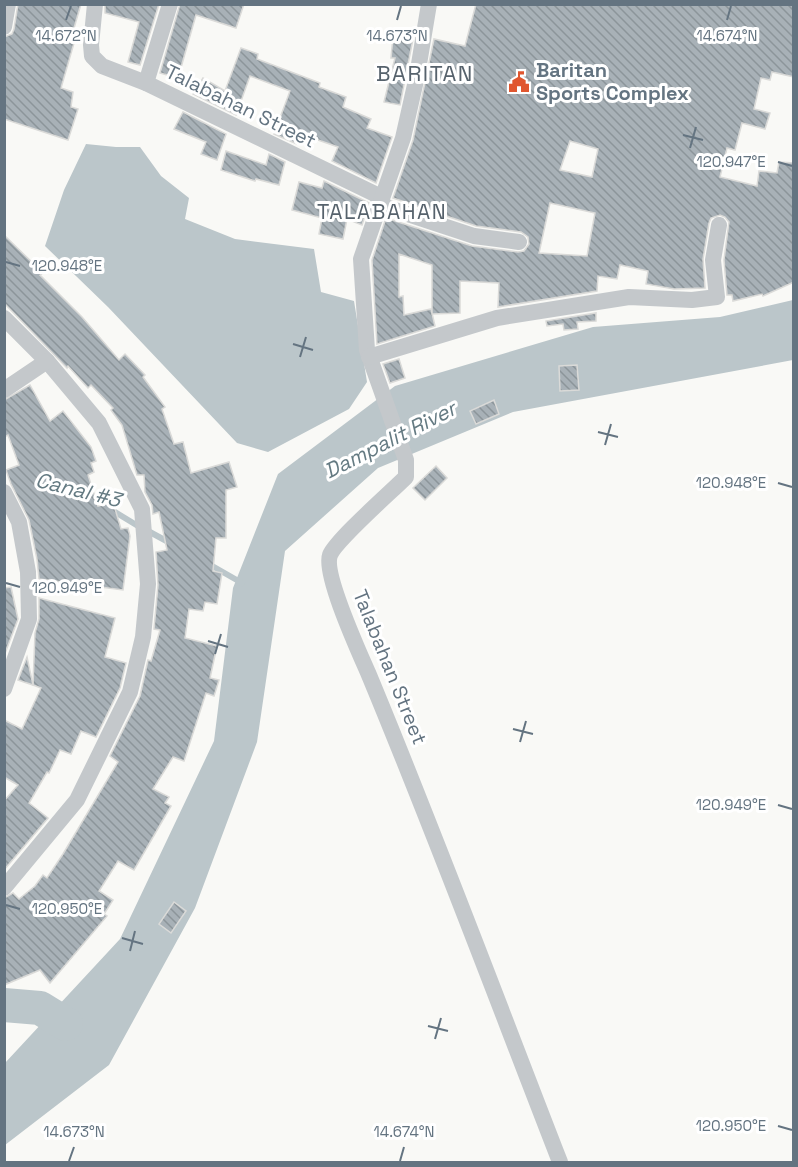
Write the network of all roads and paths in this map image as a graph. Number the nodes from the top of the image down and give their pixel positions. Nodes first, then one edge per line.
1 (8, 4) edge
2 (95, 4) edge
3 (170, 4) edge
4 (429, 4) edge
5 (4, 27) edge
6 (146, 83) junction
7 (381, 202) junction
8 (719, 225) dead end
9 (519, 242) dead end
10 (4, 318) edge
11 (369, 357) junction
12 (47, 361) junction
13 (4, 390) edge
14 (4, 492) edge
15 (4, 689) edge
16 (6, 883) edge
17 (560, 1162) edge

1 - 5 street
2 - 6 street, Talabahan Street
3 - 6 street
4 - 7 street, Talabahan Street
6 - 7 street, Talabahan Street
7 - 9 street
7 - 11 street, Talabahan Street
8 - 11 street
10 - 12 street
11 - 17 street, Talabahan Street
12 - 13 street
12 - 16 street
14 - 15 street

